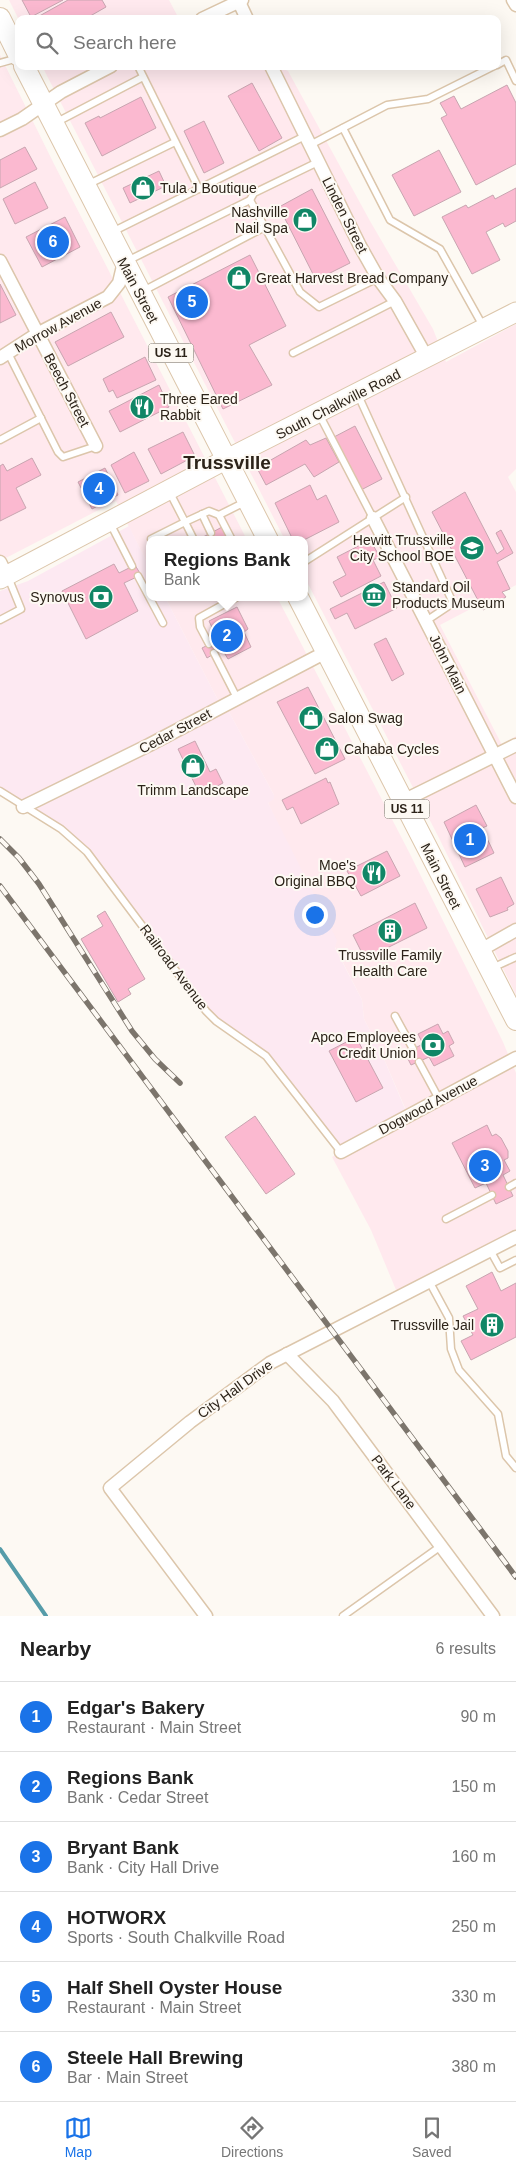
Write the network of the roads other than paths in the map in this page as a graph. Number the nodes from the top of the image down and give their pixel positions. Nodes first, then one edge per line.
1 (513, 0) edge
2 (240, 1) edge
3 (516, 5) edge
4 (210, 15) edge
5 (245, 15) edge
6 (0, 18) edge
7 (15, 49) edge
8 (15, 58) edge
9 (0, 63) edge
10 (501, 63) edge
11 (26, 70) edge
12 (103, 70) edge
13 (140, 70) edge
14 (273, 70) edge
15 (488, 70) edge
16 (143, 77) junction
17 (516, 81) edge
18 (42, 104) junction
19 (53, 124) junction
20 (343, 128) junction
21 (0, 130) edge
22 (308, 140) junction
23 (176, 142) junction
24 (318, 162) junction
25 (84, 186) junction
26 (199, 189) junction
27 (250, 200) junction
28 (265, 227) junction
29 (109, 234) junction
30 (0, 261) edge
31 (124, 262) junction
32 (378, 278) junction
33 (139, 292) junction
34 (395, 300) junction
35 (516, 312) edge
36 (484, 329) junction
37 (37, 334) junction
38 (293, 353) dead end
39 (4, 356) edge
40 (427, 358) junction
41 (358, 393) junction
42 (319, 413) junction
43 (41, 418) junction
44 (0, 440) edge
45 (96, 446) joint
46 (227, 459) junction
47 (169, 490) junction
48 (406, 497) junction
49 (248, 500) junction
50 (202, 514) junction
51 (219, 515) junction
52 (373, 518) junction
53 (109, 522) junction
54 (185, 522) junction
55 (211, 533) dead end
56 (157, 536) edge
57 (192, 536) edge
58 (230, 536) edge
59 (266, 536) edge
60 (308, 559) edge
61 (132, 566) dead end
62 (2, 572) edge
63 (138, 576) dead end
64 (146, 591) edge
65 (151, 601) edge
66 (231, 601) edge
67 (300, 601) edge
68 (0, 620) edge
69 (426, 621) junction
70 (163, 623) dead end
71 (209, 644) dead end
72 (326, 652) junction
73 (214, 653) dead end
74 (237, 698) junction
75 (516, 745) edge
76 (496, 757) junction
77 (0, 791) edge
78 (516, 797) edge
79 (403, 801) junction
80 (23, 806) junction
81 (516, 930) edge
82 (479, 951) junction
83 (516, 957) edge
84 (489, 970) junction
85 (395, 1016) dead end
86 (516, 1020) edge
87 (413, 1049) dead end
88 (516, 1058) edge
89 (419, 1062) dead end
90 (439, 1099) junction
91 (341, 1152) joint
92 (516, 1183) edge
93 (508, 1186) dead end
94 (492, 1195) dead end
95 (446, 1219) dead end
96 (516, 1236) edge
97 (490, 1250) junction
98 (516, 1260) edge
99 (429, 1281) junction
100 (287, 1354) junction
101 (513, 1460) edge
102 (516, 1468) edge
103 (441, 1546) junction
104 (206, 1616) edge
105 (343, 1616) edge
106 (493, 1616) edge

1 - 3 street
2 - 4 street
2 - 5 street
6 - 7 main road
8 - 9 lane
10 - 17 lane
11 - 18 main road, Main Street / US 11
12 - 18 street
13 - 16 lane
14 - 22 street, Linden Street
15 - 20 lane
16 - 19 lane
16 - 23 lane
18 - 19 main road, Main Street / US 11
18 - 21 street
19 - 25 main road, Main Street / US 11
20 - 22 lane
20 - 36 lane
22 - 24 street, Linden Street
22 - 26 lane
23 - 25 lane
23 - 26 lane
24 - 27 lane
24 - 32 street, Linden Street
25 - 29 main road, Main Street / US 11
26 - 29 lane
27 - 28 lane
27 - 31 lane
28 - 32 lane
28 - 33 lane
29 - 31 main road, Main Street / US 11
30 - 37 street, Beech Street
31 - 33 main road, Main Street / US 11
31 - 37 street, Morrow Avenue
32 - 34 street, Linden Street
33 - 46 main road, Main Street / US 11
34 - 38 lane
34 - 40 street, Linden Street
35 - 36 main road, South Chalkville Road
36 - 40 main road, South Chalkville Road
37 - 39 street, Morrow Avenue
37 - 45 street, Beech Street
39 - 43 lane
40 - 41 main road, South Chalkville Road
41 - 42 main road, South Chalkville Road
41 - 48 lane
42 - 46 main road, South Chalkville Road
42 - 52 lane
43 - 44 lane
43 - 45 lane
46 - 47 main road, South Chalkville Road
46 - 49 main road, Main Street / US 11
47 - 53 main road, South Chalkville Road
47 - 54 lane
48 - 52 lane
48 - 69 lane
49 - 51 lane
49 - 59 main road, Main Street / US 11
50 - 51 lane
50 - 54 lane
50 - 55 lane
51 - 58 lane
52 - 60 lane
52 - 69 street, John Main
53 - 61 lane
53 - 62 main road, South Chalkville Road
54 - 56 lane
54 - 57 lane
62 - 68 lane
63 - 64 lane
65 - 70 lane
66 - 71 lane
67 - 72 main road, Main Street / US 11
69 - 76 street, John Main
72 - 74 street, Cedar Street
72 - 79 main road, Main Street / US 11
73 - 74 lane
74 - 80 street, Cedar Street
75 - 76 street
76 - 78 street, John Main
76 - 79 street
77 - 80 lane, Railroad Avenue
79 - 82 main road, Main Street / US 11
80 - 91 lane, Railroad Avenue
81 - 82 street
82 - 84 main road, Main Street / US 11
83 - 84 lane
84 - 86 main road, Main Street / US 11
85 - 87 lane
88 - 90 street, Dogwood Avenue
89 - 90 lane
90 - 91 street, Dogwood Avenue
92 - 93 lane
94 - 95 lane
96 - 97 street, City Hall Drive
97 - 98 lane
97 - 99 street, City Hall Drive
99 - 100 street, City Hall Drive
99 - 101 lane
100 - 103 street, Park Lane
100 - 104 street, City Hall Drive
101 - 102 lane
103 - 105 lane
103 - 106 street, Park Lane

